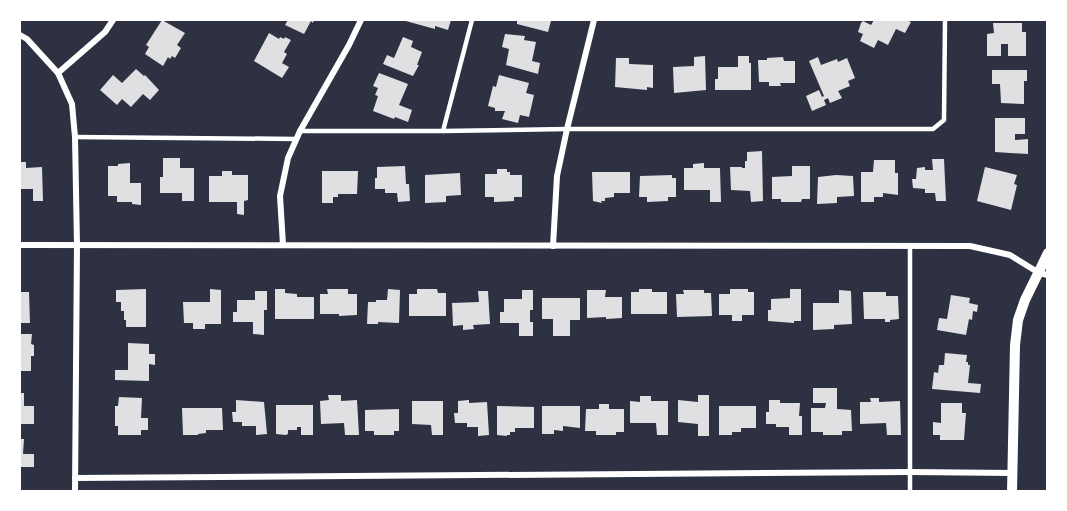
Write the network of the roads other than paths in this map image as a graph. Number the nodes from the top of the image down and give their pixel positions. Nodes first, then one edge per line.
1 (113, 20) edge
2 (361, 20) edge
3 (472, 20) edge
4 (594, 20) edge
5 (945, 20) edge
6 (20, 35) edge
7 (58, 73) junction
8 (567, 129) junction
9 (300, 131) junction
10 (443, 131) junction
11 (75, 137) junction
12 (296, 139) junction
13 (20, 245) edge
14 (77, 245) junction
15 (283, 245) junction
16 (553, 246) junction
17 (910, 246) junction
18 (1047, 253) edge
19 (1043, 274) edge
20 (910, 472) junction
21 (1012, 473) junction
22 (75, 478) junction
23 (75, 492) edge
24 (910, 492) edge
25 (1012, 492) edge

1 - 7 street
2 - 9 street
3 - 10 lane
4 - 8 street
5 - 8 lane
6 - 7 street
7 - 11 street
8 - 10 lane
8 - 16 street
9 - 10 lane
9 - 12 street
11 - 12 lane
11 - 14 street
12 - 15 street
13 - 14 street
14 - 15 street
14 - 22 street
15 - 16 street
16 - 17 street
17 - 19 street
17 - 20 lane
18 - 19 street
19 - 21 street
20 - 21 street
20 - 22 street
20 - 24 lane
21 - 25 street
22 - 23 street

